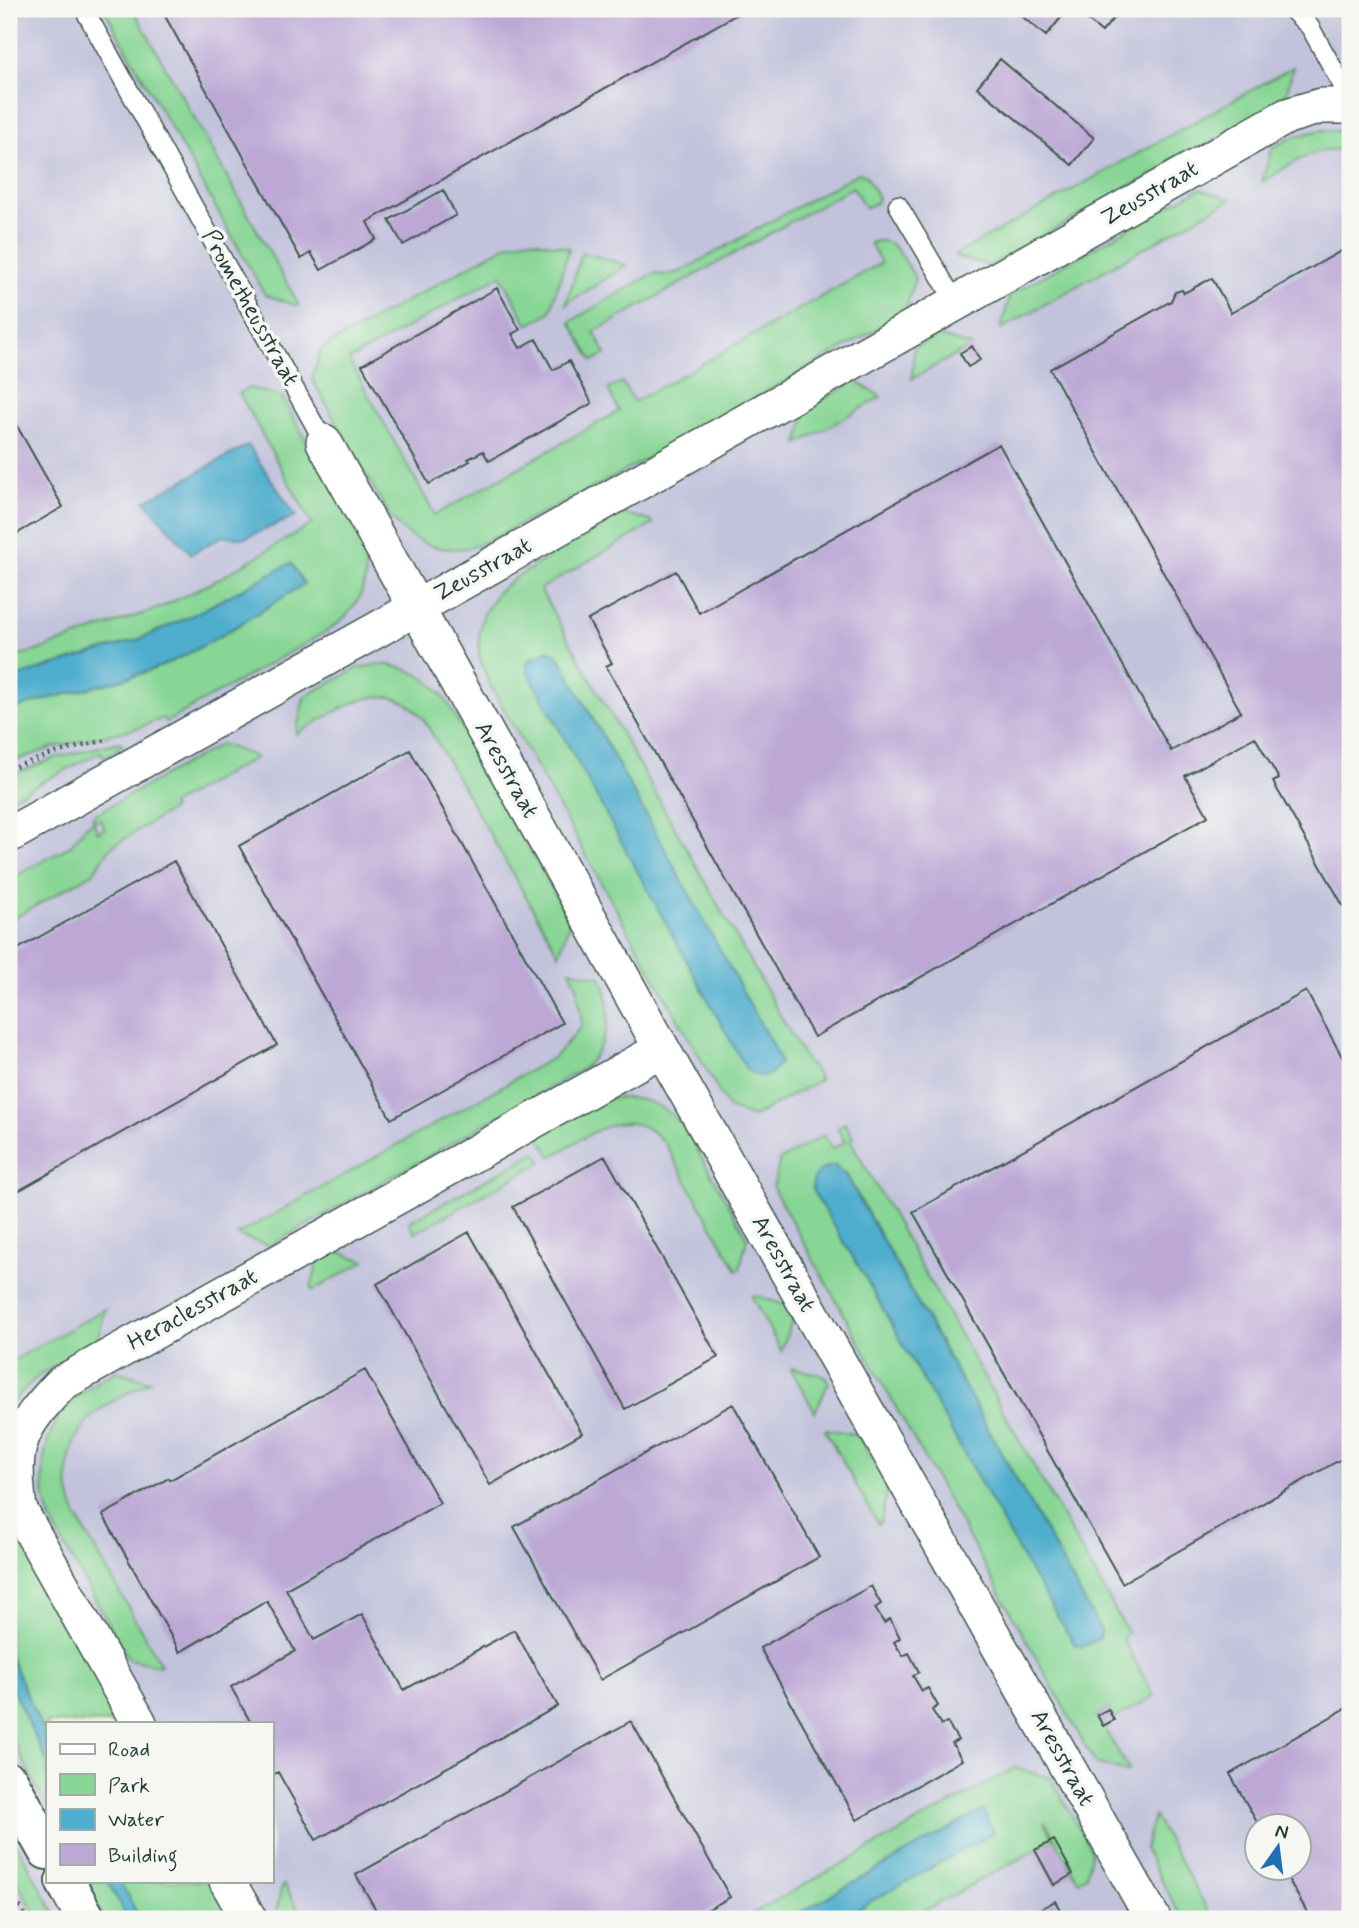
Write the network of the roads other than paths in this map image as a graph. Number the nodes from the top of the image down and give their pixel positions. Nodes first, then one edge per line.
1 (84, 9) edge
2 (1291, 9) edge
3 (1350, 99) edge
4 (1350, 106) edge
5 (898, 205) dead end
6 (956, 303) junction
7 (324, 442) joint
8 (416, 608) junction
9 (9, 835) edge
10 (662, 1049) junction
11 (138, 1722) edge
12 (9, 1782) edge
13 (46, 1848) edge
14 (66, 1882) edge
15 (229, 1882) edge
16 (86, 1919) edge
17 (249, 1919) edge
18 (1153, 1919) edge

1 - 7 lane, Prometheusstraat
2 - 3 lane
4 - 6 street, Zeusstraat
5 - 6 lane
6 - 8 street, Zeusstraat
7 - 8 street, Prometheusstraat
8 - 9 street, Zeusstraat
8 - 10 street, Aresstraat
10 - 11 street, Heraclesstraat
10 - 18 street, Aresstraat
12 - 13 street
14 - 16 street
15 - 17 street

